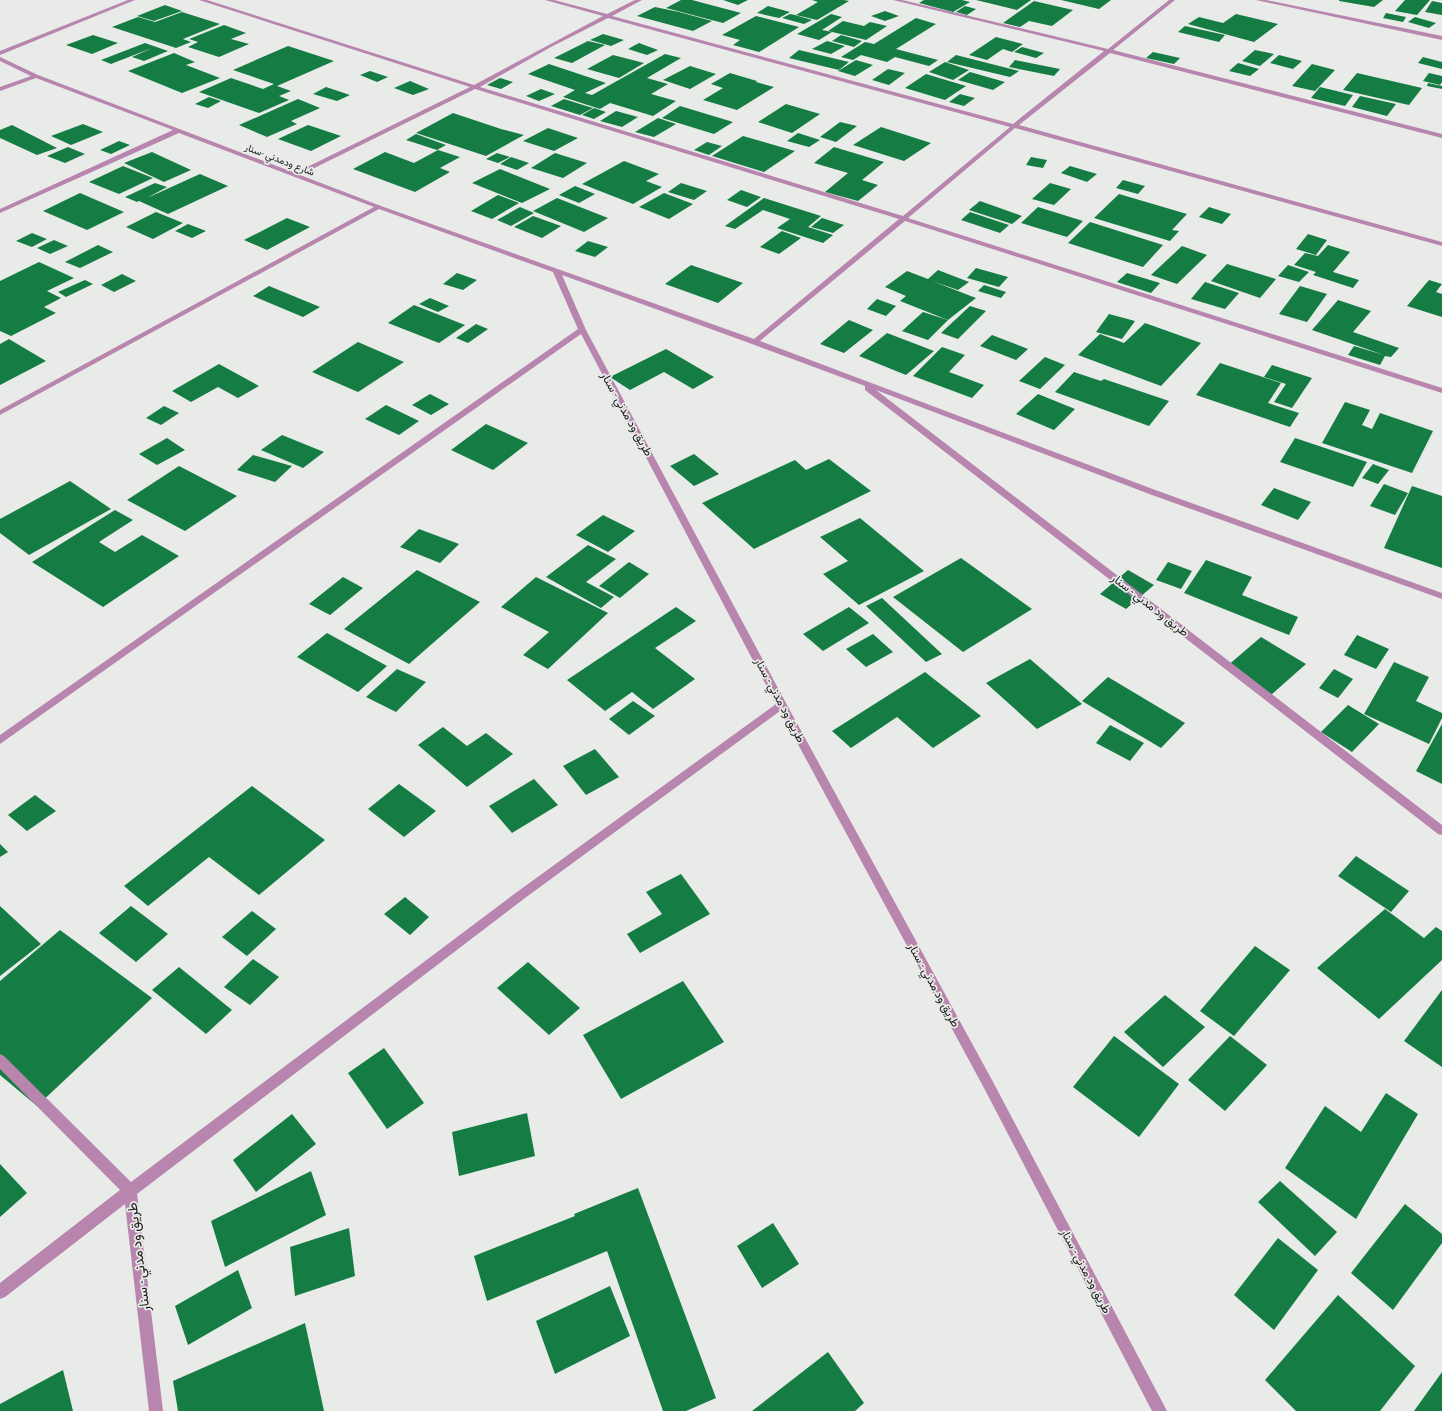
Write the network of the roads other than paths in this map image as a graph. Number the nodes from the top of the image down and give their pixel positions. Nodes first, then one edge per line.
1 (132, 0) edge
2 (202, 0) edge
3 (548, 0) edge
4 (639, 0) edge
5 (896, 0) edge
6 (1172, 0) edge
7 (1259, 0) edge
8 (606, 16) junction
9 (1442, 38) edge
10 (1110, 51) junction
11 (0, 53) edge
12 (0, 59) edge
13 (36, 76) junction
14 (475, 87) junction
15 (0, 89) edge
16 (1013, 127) junction
17 (178, 131) junction
18 (1442, 136) edge
19 (295, 175) junction
20 (379, 207) junction
21 (0, 211) edge
22 (903, 218) junction
23 (1442, 244) edge
24 (556, 270) junction
25 (582, 330) junction
26 (755, 342) junction
27 (858, 380) junction
28 (1442, 391) edge
29 (2, 411) edge
30 (1442, 596) edge
31 (782, 705) junction
32 (0, 740) edge
33 (1442, 830) edge
34 (0, 1060) edge
35 (130, 1191) junction
36 (0, 1292) edge
37 (156, 1411) edge
38 (1160, 1411) edge

1 - 11 street
2 - 14 street
3 - 8 street
4 - 8 street
5 - 10 street
6 - 10 street
7 - 9 street
8 - 14 street
8 - 16 street
10 - 16 street
10 - 18 street
12 - 13 street, شارع ودمدني -سنار
13 - 15 street
13 - 17 street, شارع ودمدني -سنار
14 - 19 street
14 - 22 street
16 - 22 street
16 - 23 street
17 - 19 street, شارع ودمدني -سنار
17 - 21 street
19 - 20 street, شارع ودمدني -سنار
20 - 24 street, شارع ودمدني -سنار
20 - 29 street
22 - 26 street
22 - 28 street
24 - 25 street, طريق ود مدني - سنار
24 - 26 street, طريق ود مدني - سنار
25 - 31 street, طريق ود مدني - سنار
25 - 32 street
26 - 27 street, طريق ود مدني - سنار
27 - 30 street, طريق ود مدني - سنار
27 - 33 street, طريق ود مدني - سنار
31 - 35 street
31 - 38 street, طريق ود مدني - سنار
34 - 35 street, طريق ود مدني - سنار
35 - 36 street
35 - 37 street, طريق ود مدني - سنار

